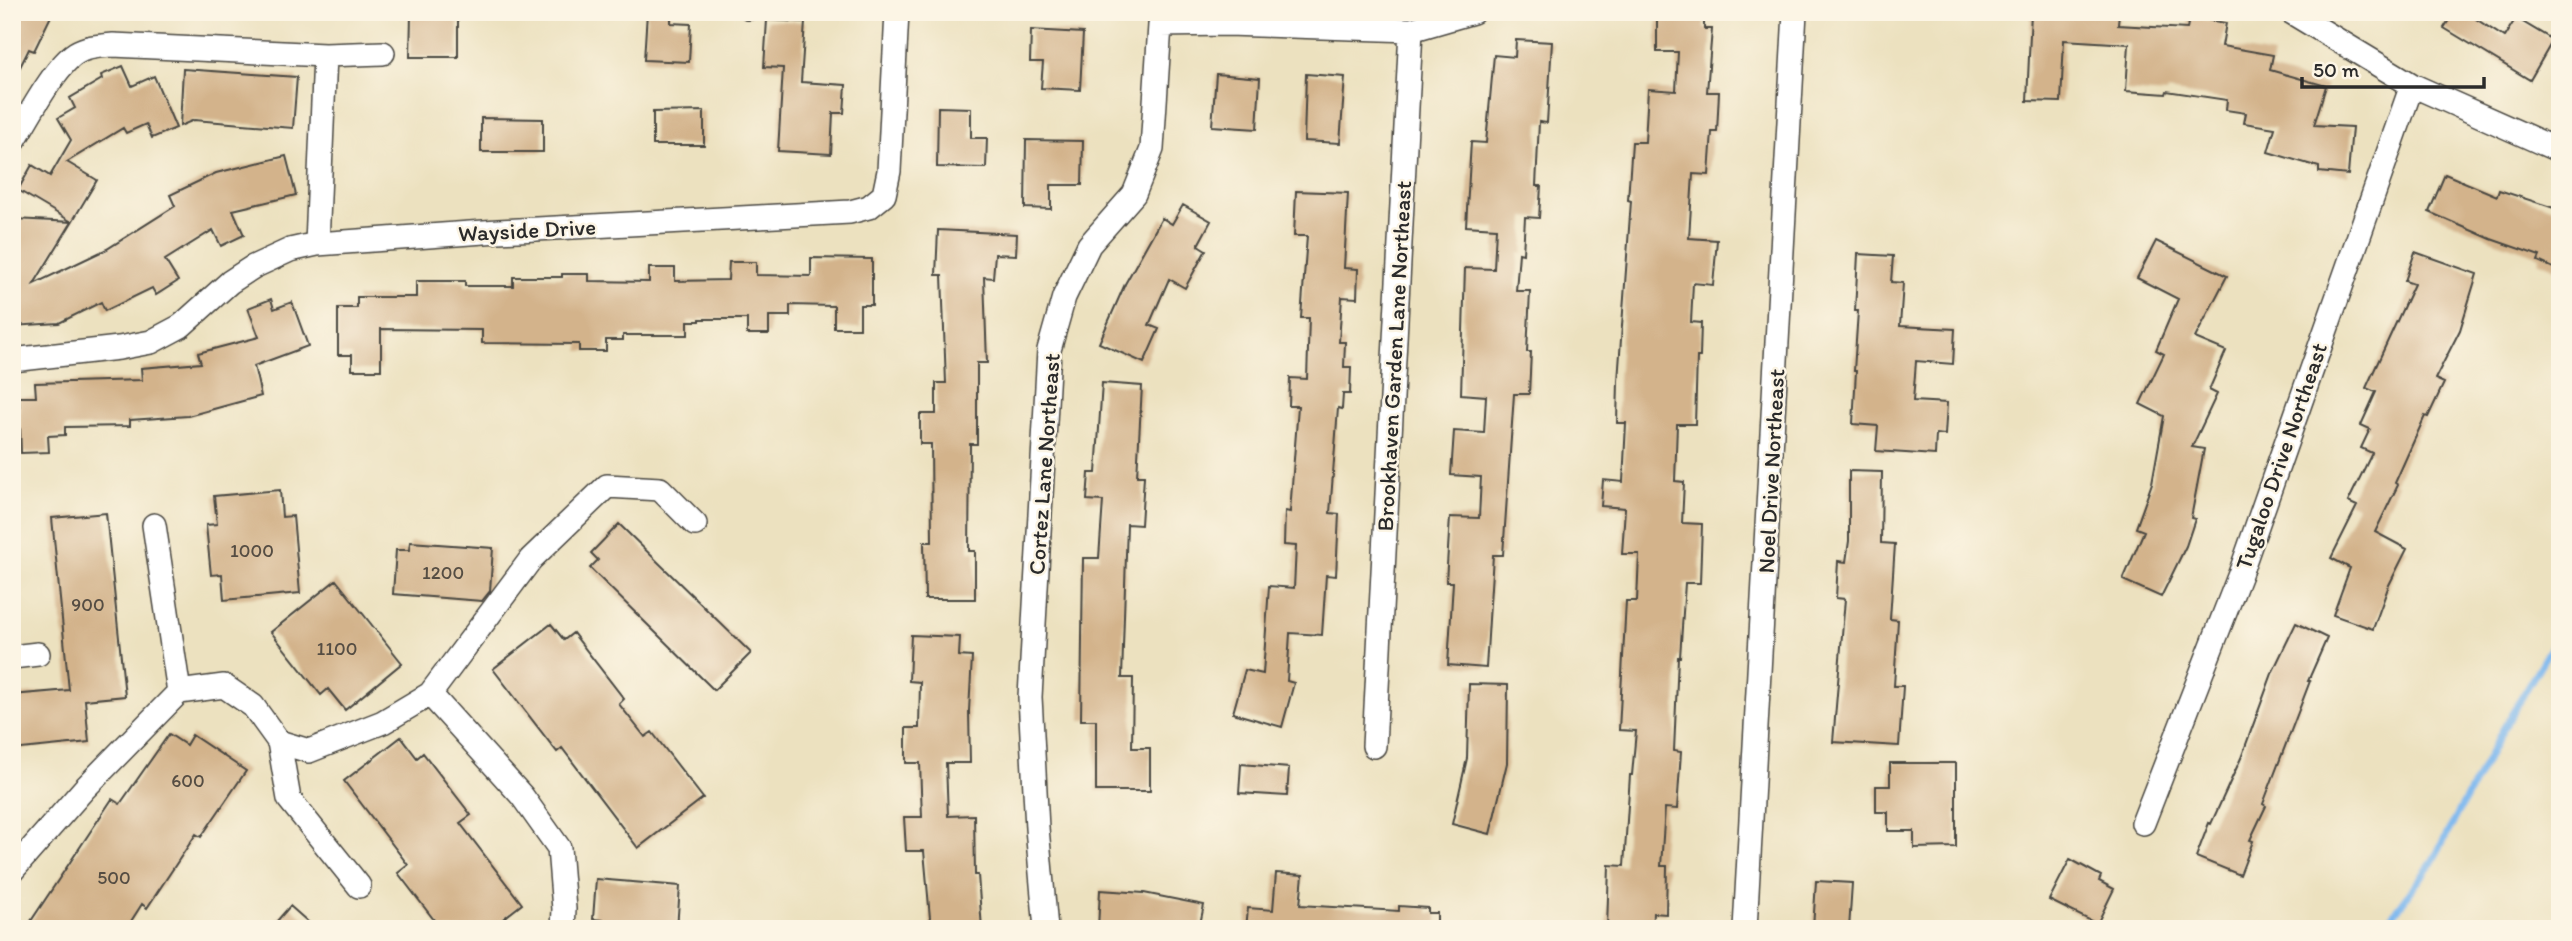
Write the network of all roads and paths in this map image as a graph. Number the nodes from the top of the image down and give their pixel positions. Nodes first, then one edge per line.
1 (753, 12) edge
2 (897, 12) edge
3 (1473, 12) edge
4 (1795, 12) edge
5 (2291, 12) edge
6 (747, 13) edge
7 (1411, 30) junction
8 (383, 53) dead end
9 (325, 54) junction
10 (2412, 85) junction
11 (12, 144) edge
12 (2560, 151) edge
13 (317, 244) junction
14 (12, 360) edge
15 (695, 524) dead end
16 (154, 525) dead end
17 (38, 654) dead end
18 (12, 657) edge
19 (178, 692) junction
20 (430, 694) junction
21 (279, 742) junction
22 (1374, 746) dead end
23 (2143, 823) dead end
24 (12, 871) edge
25 (359, 886) dead end
26 (563, 929) edge
27 (1046, 929) edge
28 (1745, 929) edge

1 - 6 lane
2 - 13 street, Wayside Drive
3 - 7 street
4 - 28 street, Noel Drive Northeast
5 - 10 street
7 - 22 street, Brookhaven Garden Lane Northeast
7 - 27 street, Cortez Lane Northeast
8 - 9 street
9 - 11 street
9 - 13 street
10 - 12 street
10 - 23 street, Tugaloo Drive Northeast
13 - 14 street, Wayside Drive
15 - 20 street
16 - 19 street
17 - 18 street
19 - 21 street
19 - 24 street
20 - 21 street
20 - 26 street
21 - 25 street

